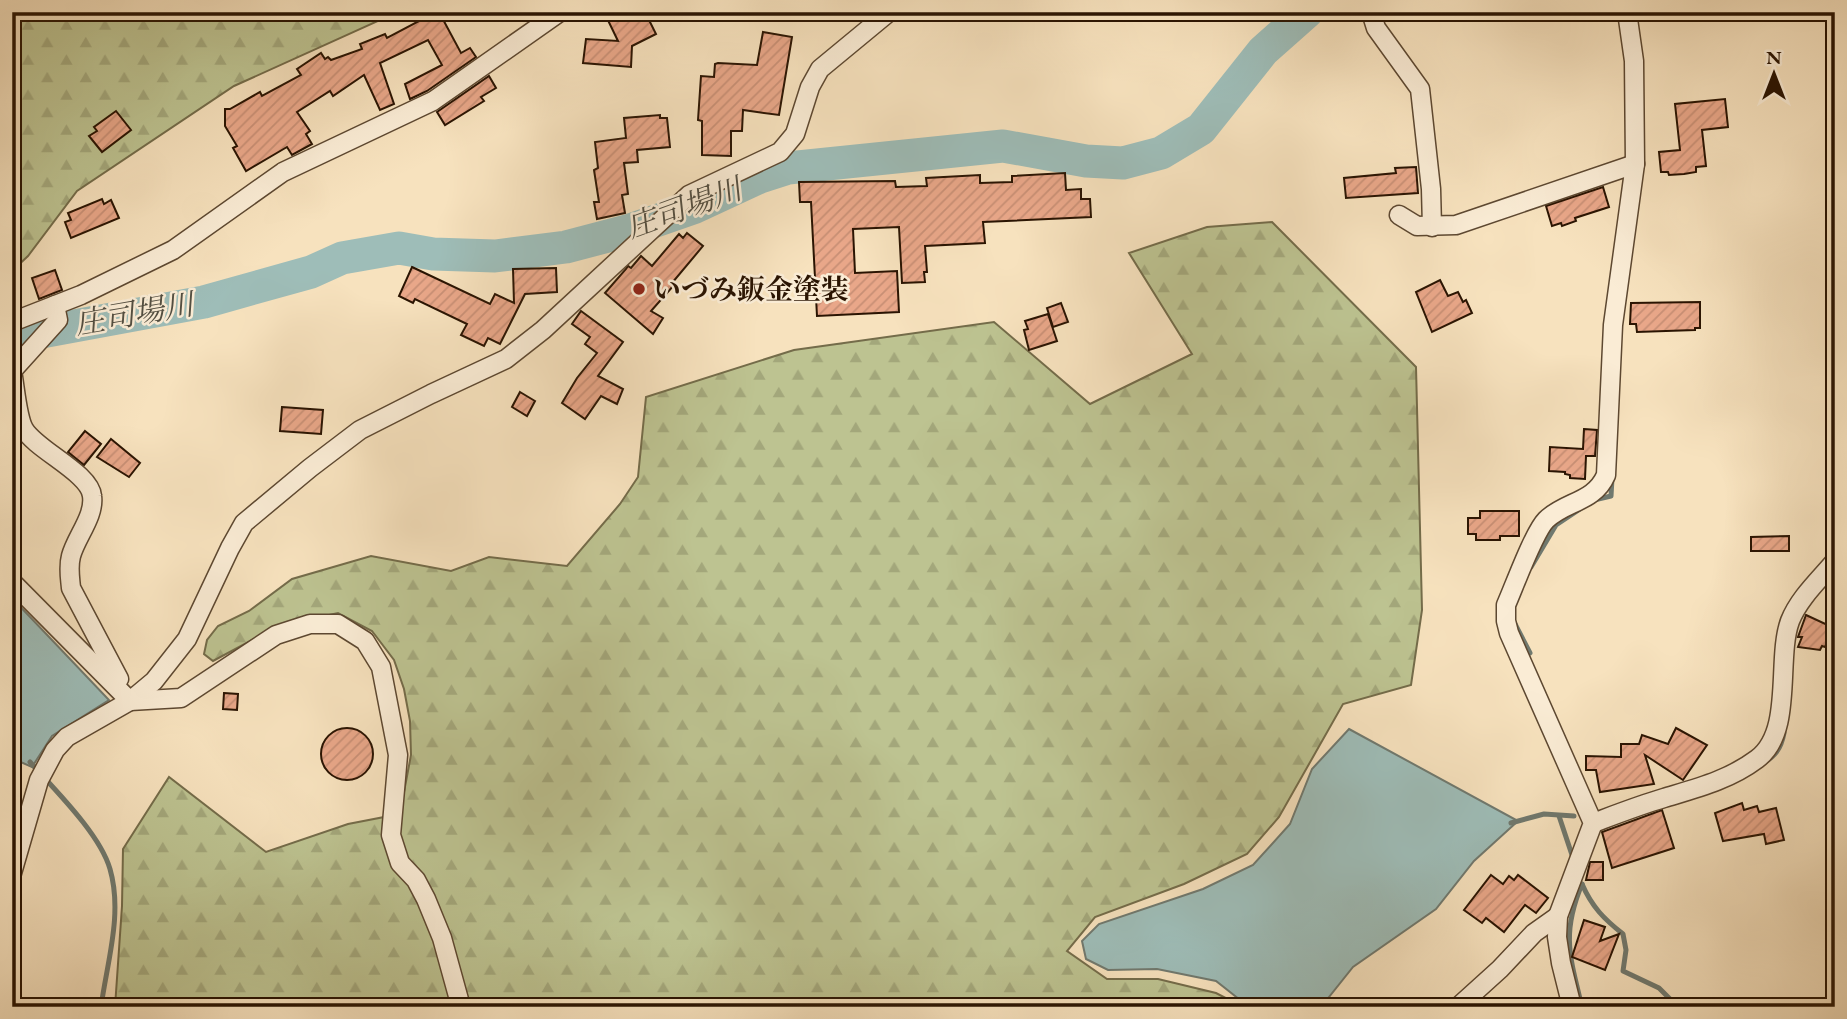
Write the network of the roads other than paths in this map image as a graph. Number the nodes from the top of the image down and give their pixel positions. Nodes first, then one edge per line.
1 (560, 12) edge
2 (889, 12) edge
3 (1371, 12) edge
4 (1626, 12) edge
5 (1635, 164) junction
6 (1399, 215) dead end
7 (1432, 226) junction
8 (55, 305) junction
9 (12, 322) edge
10 (1835, 561) edge
11 (12, 582) edge
12 (131, 701) junction
13 (1593, 823) junction
14 (12, 873) edge
15 (1558, 916) junction
16 (461, 1007) edge
17 (1458, 1007) edge
18 (1572, 1007) edge

1 - 8 street
2 - 12 street
3 - 7 street
4 - 5 street
5 - 7 street
5 - 13 street
6 - 7 street
8 - 9 street
8 - 12 street
10 - 13 street
11 - 12 street
12 - 14 street
12 - 16 street
13 - 15 street
15 - 17 street
15 - 18 street

